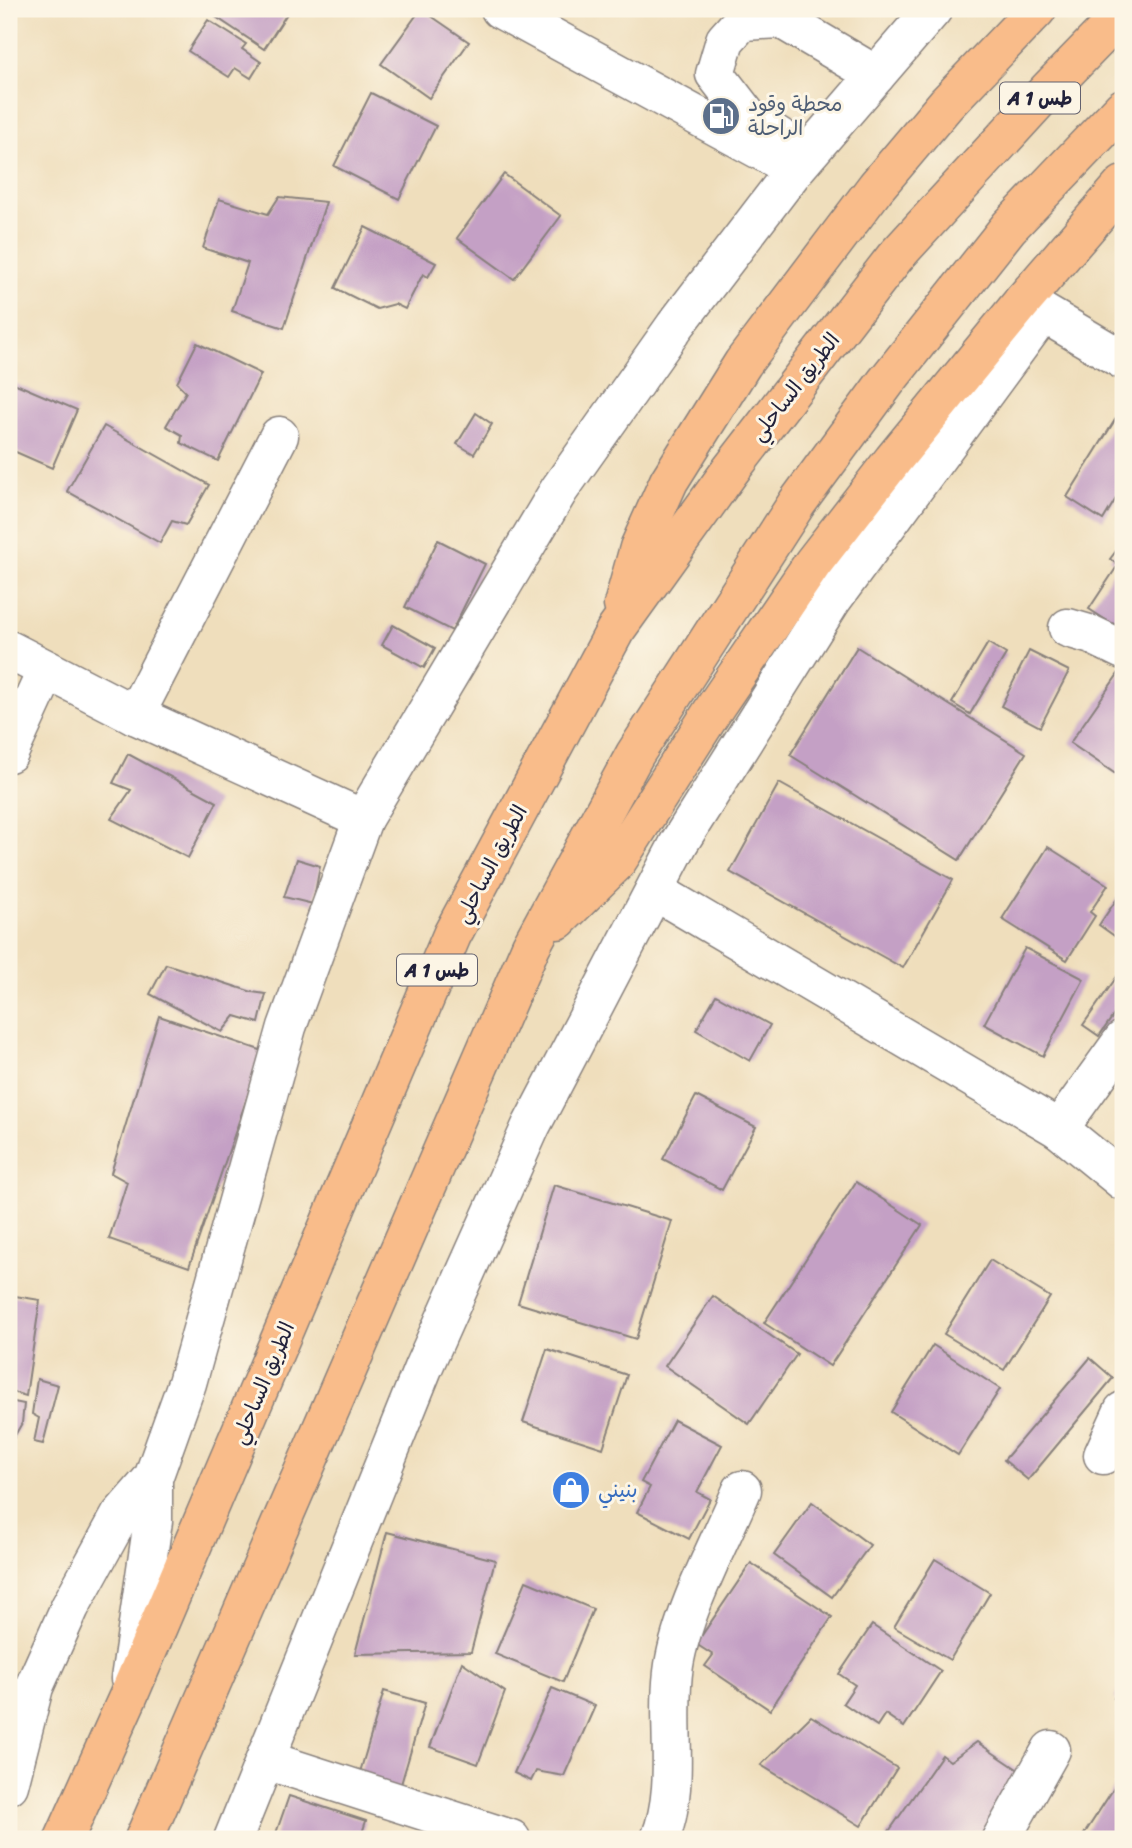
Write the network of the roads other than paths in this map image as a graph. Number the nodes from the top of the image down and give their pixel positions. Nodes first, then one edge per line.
1 (500, 9) edge
2 (933, 9) edge
3 (1037, 9) edge
4 (1123, 13) edge
5 (876, 75) junction
6 (1123, 108) edge
7 (801, 162) junction
8 (1123, 185) edge
9 (1033, 307) junction
10 (1123, 360) edge
11 (279, 436) dead end
12 (1068, 628) dead end
13 (615, 631) junction
14 (9, 650) edge
15 (1123, 650) edge
16 (47, 670) junction
17 (135, 715) junction
18 (9, 753) edge
19 (363, 819) junction
20 (655, 891) junction
21 (531, 946) junction
22 (1123, 1040) edge
23 (1059, 1129) junction
24 (1123, 1181) edge
25 (1123, 1412) edge
26 (1102, 1455) dead end
27 (153, 1478) junction
28 (742, 1490) dead end
29 (21, 1682) edge
30 (128, 1697) junction
31 (1051, 1750) dead end
32 (266, 1760) junction
33 (9, 1785) edge
34 (64, 1839) edge
35 (144, 1839) edge
36 (233, 1839) edge
37 (511, 1839) edge
38 (660, 1839) edge
39 (1001, 1839) edge

1 - 7 street
2 - 5 street
3 - 13 highway
4 - 13 highway, الطريق الساحلي / A 1 طس
5 - 7 street
5 - 7 street
6 - 21 highway, A 1 طس
7 - 19 street
8 - 9 highway
9 - 10 street
9 - 20 street
9 - 21 highway
11 - 17 street
12 - 15 street
13 - 30 highway, الطريق الساحلي / A 1 طس
14 - 16 street
16 - 17 street
16 - 18 street
17 - 19 street
19 - 27 street
20 - 23 street
20 - 32 street
21 - 35 highway, A 1 طس
22 - 23 street
23 - 24 street
25 - 26 street
27 - 29 street
27 - 30 street
28 - 38 street
29 - 33 street
30 - 34 highway, الطريق الساحلي / A 1 طس
31 - 39 street
32 - 36 street
32 - 37 street

